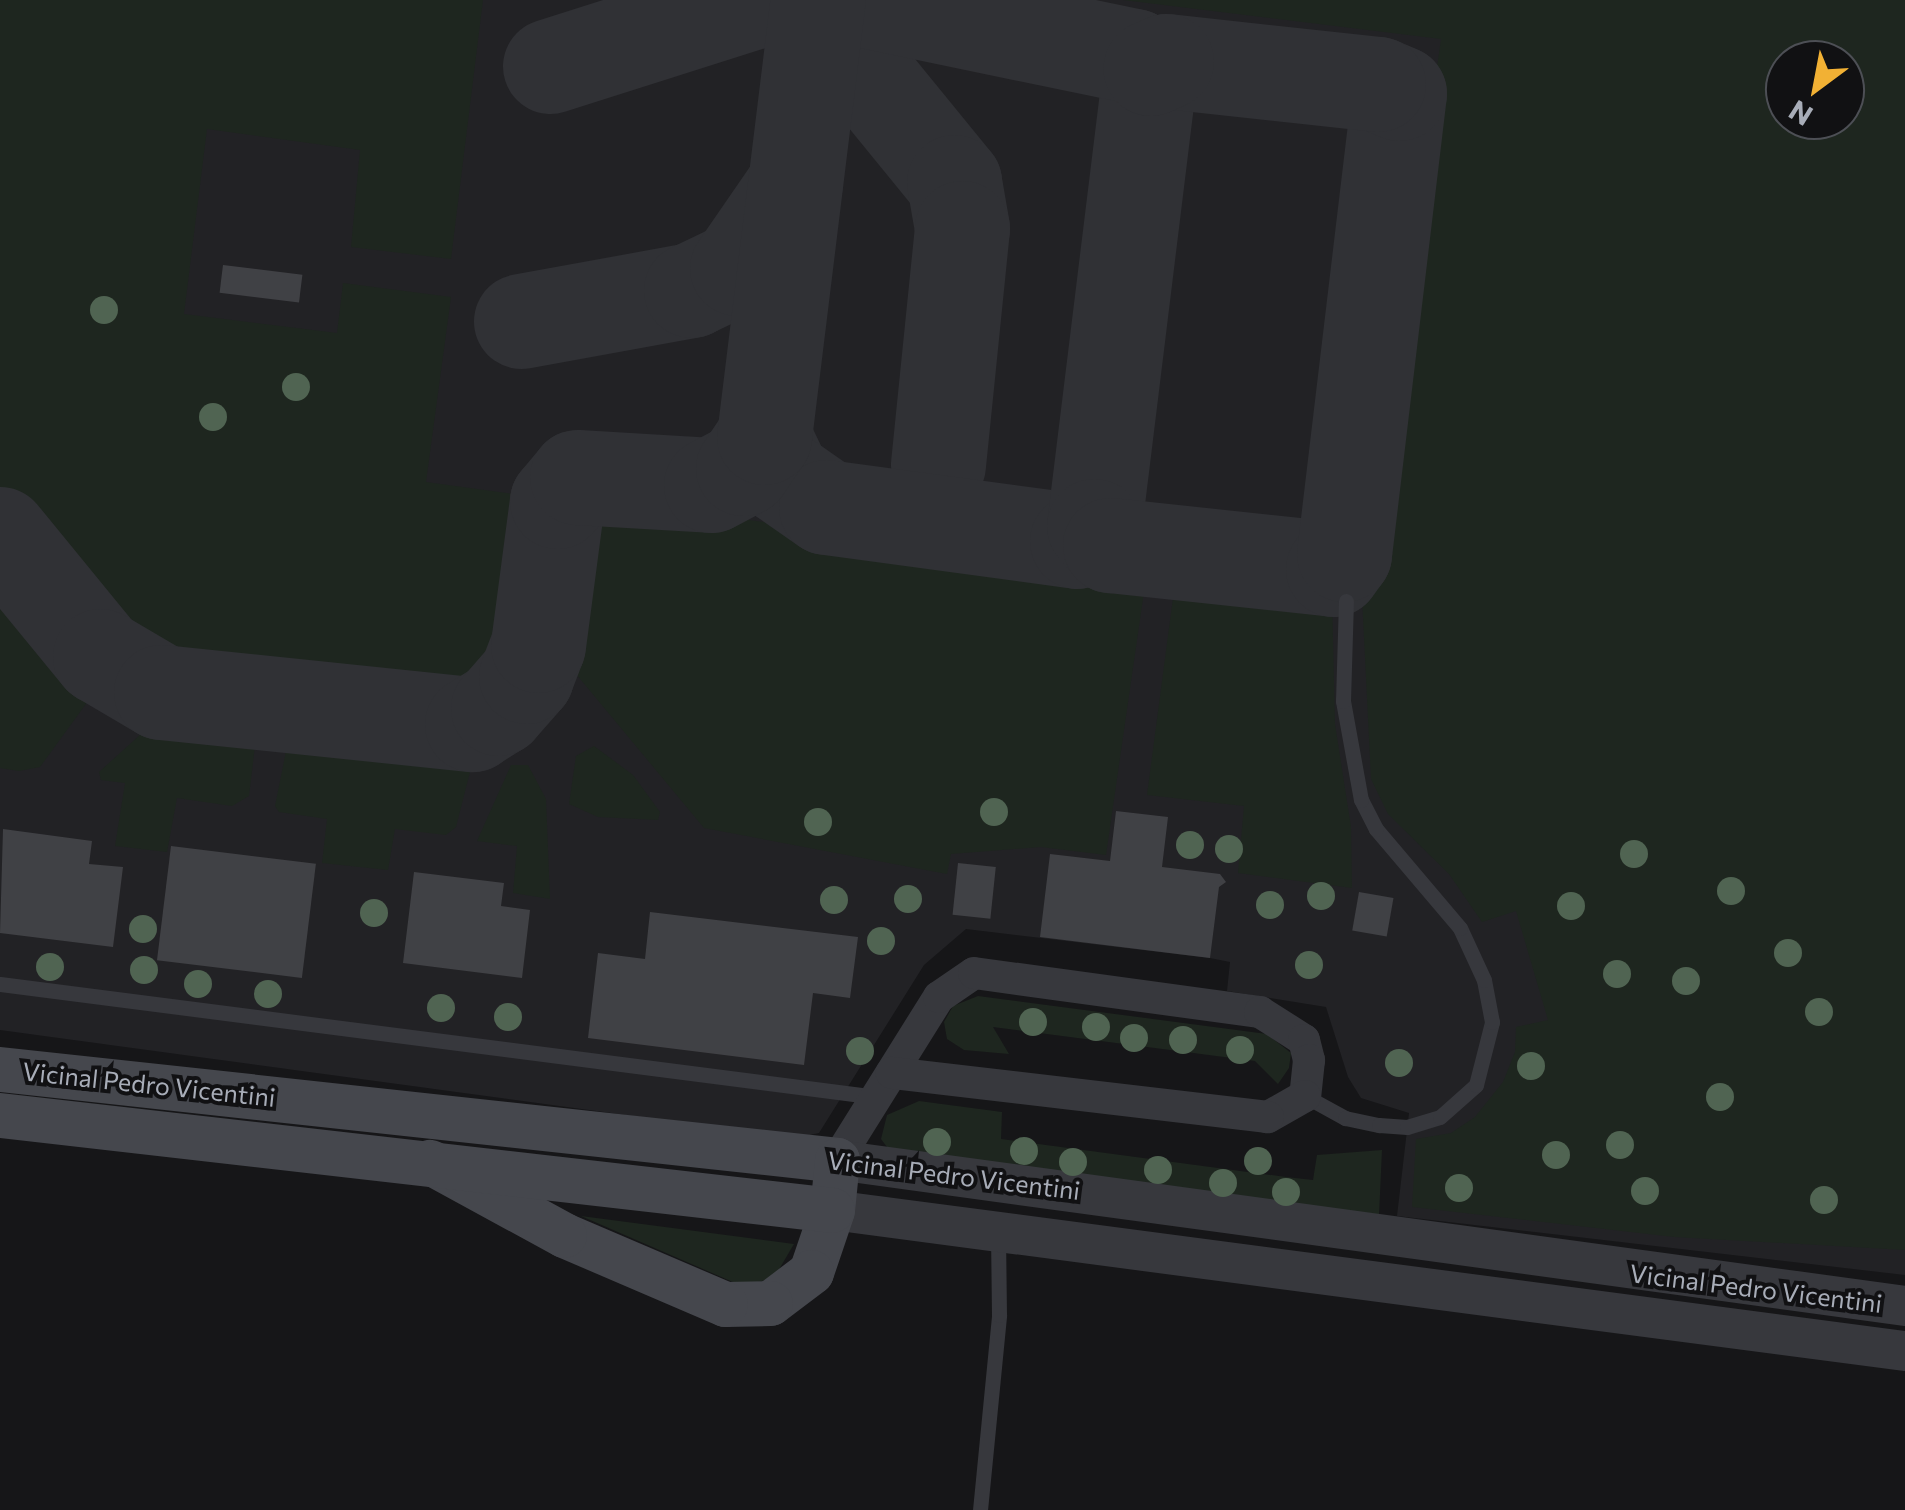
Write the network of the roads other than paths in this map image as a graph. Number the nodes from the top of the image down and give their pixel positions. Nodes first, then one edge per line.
1 (1346, 601) dead end
2 (0, 984) edge
3 (0, 1070) edge
4 (884, 1085) junction
5 (1304, 1096) junction
6 (0, 1115) edge
7 (838, 1160) junction
8 (430, 1162) junction
9 (832, 1210) junction
10 (998, 1230) junction
11 (1905, 1306) edge
12 (1905, 1350) edge
13 (980, 1510) edge

1 - 5 lane
2 - 4 lane
3 - 7 main road, Vicinal Pedro Vicentini
4 - 5 street
4 - 5 street
4 - 7 street
6 - 8 main road, Vicinal Pedro Vicentini
7 - 9 main road
7 - 11 street, Vicinal Pedro Vicentini
8 - 9 main road, Vicinal Pedro Vicentini
8 - 9 main road
9 - 10 street, Vicinal Pedro Vicentini
10 - 12 street, Vicinal Pedro Vicentini
10 - 13 lane

